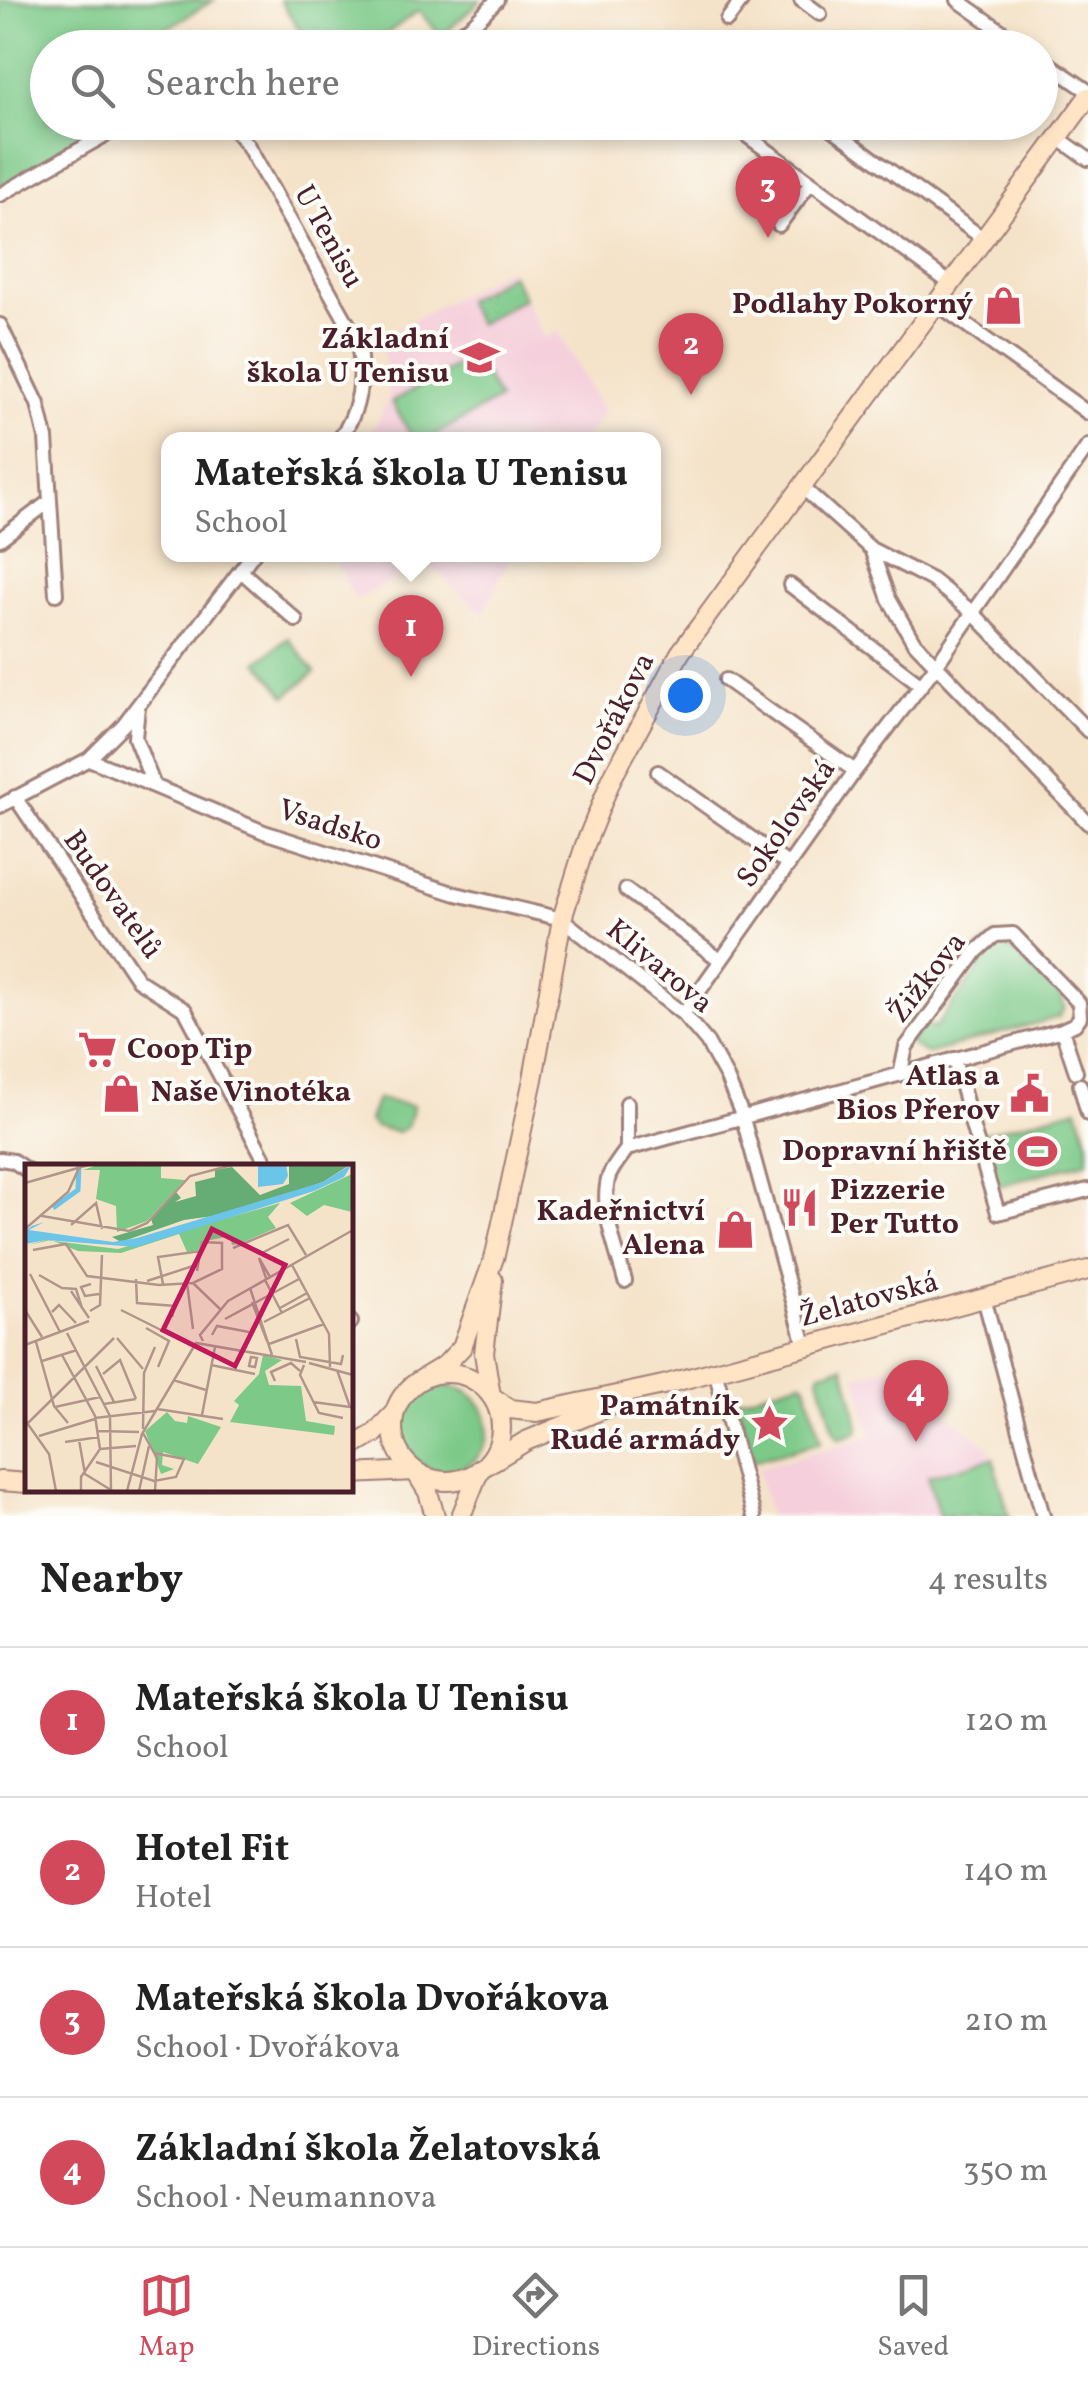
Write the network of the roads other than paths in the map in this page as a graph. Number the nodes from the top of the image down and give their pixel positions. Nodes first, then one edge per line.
1 (497, 0) edge
2 (742, 0) edge
3 (801, 0) edge
4 (958, 0) edge
5 (820, 14) dead end
6 (727, 20) dead end
7 (465, 30) edge
8 (1000, 30) edge
9 (1058, 72) edge
10 (1088, 94) edge
11 (1058, 138) joint
12 (96, 140) edge
13 (243, 140) edge
14 (752, 140) edge
15 (848, 140) edge
16 (1057, 140) edge
17 (1088, 160) edge
18 (810, 183) junction
19 (0, 195) edge
20 (779, 225) dead end
21 (984, 239) junction
22 (951, 284) junction
23 (936, 304) junction
24 (0, 327) edge
25 (1088, 413) edge
26 (345, 432) edge
27 (1088, 446) edge
28 (802, 488) junction
29 (50, 501) junction
30 (0, 539) edge
31 (871, 549) junction
32 (247, 562) edge
33 (241, 570) junction
34 (790, 585) dead end
35 (56, 594) dead end
36 (972, 612) junction
37 (296, 620) dead end
38 (934, 666) junction
39 (726, 680) dead end
40 (920, 684) junction
41 (138, 706) junction
42 (1088, 731) edge
43 (90, 759) junction
44 (855, 771) junction
45 (658, 772) dead end
46 (154, 786) junction
47 (15, 797) junction
48 (0, 806) edge
49 (1088, 823) edge
50 (789, 865) junction
51 (626, 890) dead end
52 (562, 919) junction
53 (720, 960) junction
54 (683, 1014) junction
55 (1062, 1030) junction
56 (954, 1060) junction
57 (901, 1072) junction
58 (628, 1104) dead end
59 (1088, 1114) edge
60 (742, 1115) junction
61 (627, 1149) junction
62 (0, 1159) edge
63 (267, 1164) edge
64 (25, 1169) edge
65 (1088, 1190) edge
66 (494, 1255) junction
67 (1088, 1270) edge
68 (625, 1281) dead end
69 (984, 1298) junction
70 (805, 1346) junction
71 (715, 1370) junction
72 (422, 1379) junction
73 (663, 1385) junction
74 (491, 1396) junction
75 (395, 1411) junction
76 (352, 1447) edge
77 (480, 1468) junction
78 (416, 1470) junction
79 (352, 1474) edge
80 (0, 1481) edge
81 (25, 1483) edge
82 (434, 1516) edge
83 (461, 1516) edge
84 (754, 1516) edge
85 (1043, 1516) edge

1 - 7 street
2 - 6 street
3 - 5 street
4 - 8 street
9 - 10 street, Dvořákova
10 - 11 main road, Dvořákova
11 - 17 street
12 - 19 street
13 - 26 street, U Tenisu
14 - 18 street
15 - 21 street
16 - 21 main road, Dvořákova
18 - 20 street
18 - 22 street
21 - 22 main road, Dvořákova
22 - 23 main road, Dvořákova
23 - 25 street
23 - 28 main road, Dvořákova
24 - 29 street
27 - 36 street, Sokolovská
28 - 31 street
28 - 52 main road, Dvořákova
29 - 30 street
29 - 35 street
31 - 36 street
31 - 38 street
32 - 33 street
33 - 37 street
33 - 41 street
34 - 40 street
36 - 38 street, Sokolovská
36 - 42 street
38 - 40 street, Sokolovská
38 - 49 street
39 - 44 street
40 - 44 street, Sokolovská
41 - 43 street
41 - 46 street
43 - 46 street, Vsadsko
43 - 47 street
44 - 50 street, Sokolovská
45 - 50 street
46 - 52 street, Vsadsko
47 - 48 street
47 - 63 street, Budovatelů
50 - 53 street, Sokolovská
51 - 53 street
52 - 54 street, Klivarova
52 - 66 main road, Dvořákova
53 - 54 street, Sokolovská
54 - 60 street, Klivarova
55 - 56 street, Žižkova
55 - 57 street, Žižkova
55 - 59 street
56 - 57 street, Žižkova
56 - 65 street
57 - 60 street, Žižkova
58 - 61 street
60 - 61 street, Žižkova
60 - 70 street, Klivarova
61 - 68 street
62 - 64 street
66 - 72 main road, Dvořákova
66 - 74 main road, Dvořákova
67 - 69 main road, Želatovská
69 - 70 main road, Želatovská
69 - 85 street
70 - 71 main road, Želatovská
71 - 73 main road, Želatovská
71 - 84 street
72 - 74 main road
72 - 75 main road
73 - 74 main road, Želatovská
73 - 77 main road, Želatovská
74 - 77 main road
75 - 76 main road
75 - 78 main road
77 - 78 main road
77 - 83 main road
78 - 79 main road
78 - 82 main road
80 - 81 main road

